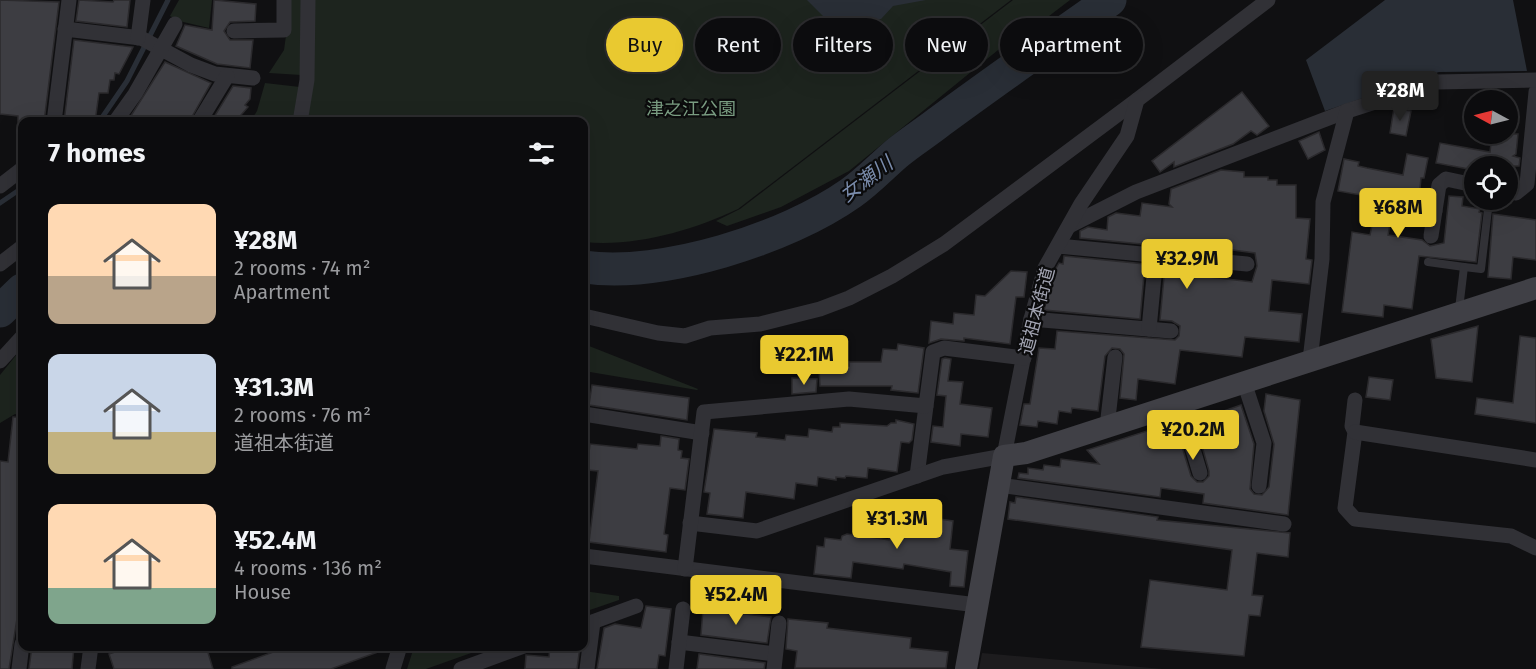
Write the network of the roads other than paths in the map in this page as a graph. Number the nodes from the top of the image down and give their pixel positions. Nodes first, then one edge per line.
1 (69, 0) edge
2 (143, 0) edge
3 (284, 0) edge
4 (309, 0) edge
5 (1268, 0) edge
6 (175, 24) dead end
7 (65, 29) junction
8 (234, 31) dead end
9 (140, 38) junction
10 (159, 47) junction
11 (227, 76) junction
12 (253, 78) dead end
13 (1536, 80) edge
14 (1536, 92) edge
15 (1137, 100) junction
16 (1347, 111) junction
17 (55, 117) edge
18 (119, 117) edge
19 (202, 117) edge
20 (301, 117) edge
21 (18, 172) edge
22 (1464, 182) edge
23 (0, 186) edge
24 (1518, 191) edge
25 (1415, 208) dead end
26 (1488, 210) edge
27 (1435, 211) junction
28 (1069, 226) junction
29 (1431, 236) dead end
30 (1058, 246) junction
31 (18, 250) edge
32 (1156, 255) junction
33 (1428, 262) dead end
34 (0, 264) edge
35 (1247, 264) dead end
36 (1464, 267) junction
37 (1536, 288) edge
38 (1458, 313) junction
39 (588, 317) edge
40 (1031, 319) junction
41 (1149, 329) junction
42 (1171, 331) dead end
43 (18, 341) edge
44 (1115, 357) dead end
45 (1024, 358) junction
46 (1310, 360) junction
47 (0, 361) edge
48 (1244, 381) junction
49 (1356, 400) dead end
50 (1179, 403) junction
51 (926, 406) junction
52 (588, 416) edge
53 (1107, 427) junction
54 (1355, 432) junction
55 (702, 433) junction
56 (1004, 456) junction
57 (1536, 460) edge
58 (1200, 473) dead end
59 (917, 476) junction
60 (999, 485) junction
61 (1259, 486) dead end
62 (690, 523) junction
63 (1284, 524) dead end
64 (1536, 548) edge
65 (588, 557) edge
66 (685, 569) junction
67 (977, 605) junction
68 (636, 606) dead end
69 (683, 609) dead end
70 (779, 623) dead end
71 (588, 624) edge
72 (679, 642) junction
73 (21, 651) edge
74 (90, 651) edge
75 (398, 651) edge
76 (516, 651) edge
77 (587, 651) edge
78 (500, 662) edge
79 (775, 662) edge
80 (19, 669) edge
81 (88, 669) edge
82 (393, 669) edge
83 (462, 669) edge
84 (587, 669) edge
85 (676, 669) edge
86 (966, 669) edge

1 - 7 street
2 - 9 street
3 - 8 street
4 - 20 street
5 - 15 street
6 - 10 street
7 - 9 street
7 - 17 street
9 - 10 street
10 - 11 street
10 - 18 street
11 - 12 street
11 - 19 street
13 - 16 street
14 - 24 street
15 - 28 street, 道祖本街道
15 - 39 street
16 - 28 street
16 - 46 street
21 - 23 street
22 - 27 street
25 - 27 street
26 - 36 lane
27 - 29 street
28 - 30 street, 道祖本街道
30 - 32 street
30 - 40 street, 道祖本街道
31 - 34 street
32 - 35 street
32 - 41 street
33 - 36 lane
36 - 38 lane
37 - 38 street
38 - 46 street
40 - 41 street
40 - 45 street, 道祖本街道
41 - 42 street
43 - 47 street
44 - 53 street
45 - 51 street
45 - 56 street, 道祖本街道
46 - 48 street
48 - 50 street
48 - 61 street
49 - 54 street
50 - 53 street
50 - 58 street
51 - 55 street
51 - 59 street
52 - 55 street
53 - 56 street
54 - 57 street
54 - 64 street
55 - 62 street
56 - 59 street
56 - 60 street, 道祖本街道
59 - 62 street
60 - 63 street
60 - 67 street, 道祖本街道
62 - 66 street
65 - 66 street
66 - 67 street
67 - 86 street, 道祖本街道
68 - 71 street
69 - 72 street
70 - 79 street
72 - 79 street
72 - 85 street
73 - 80 street
74 - 81 street
75 - 82 street
76 - 78 street
77 - 84 street
78 - 83 street

